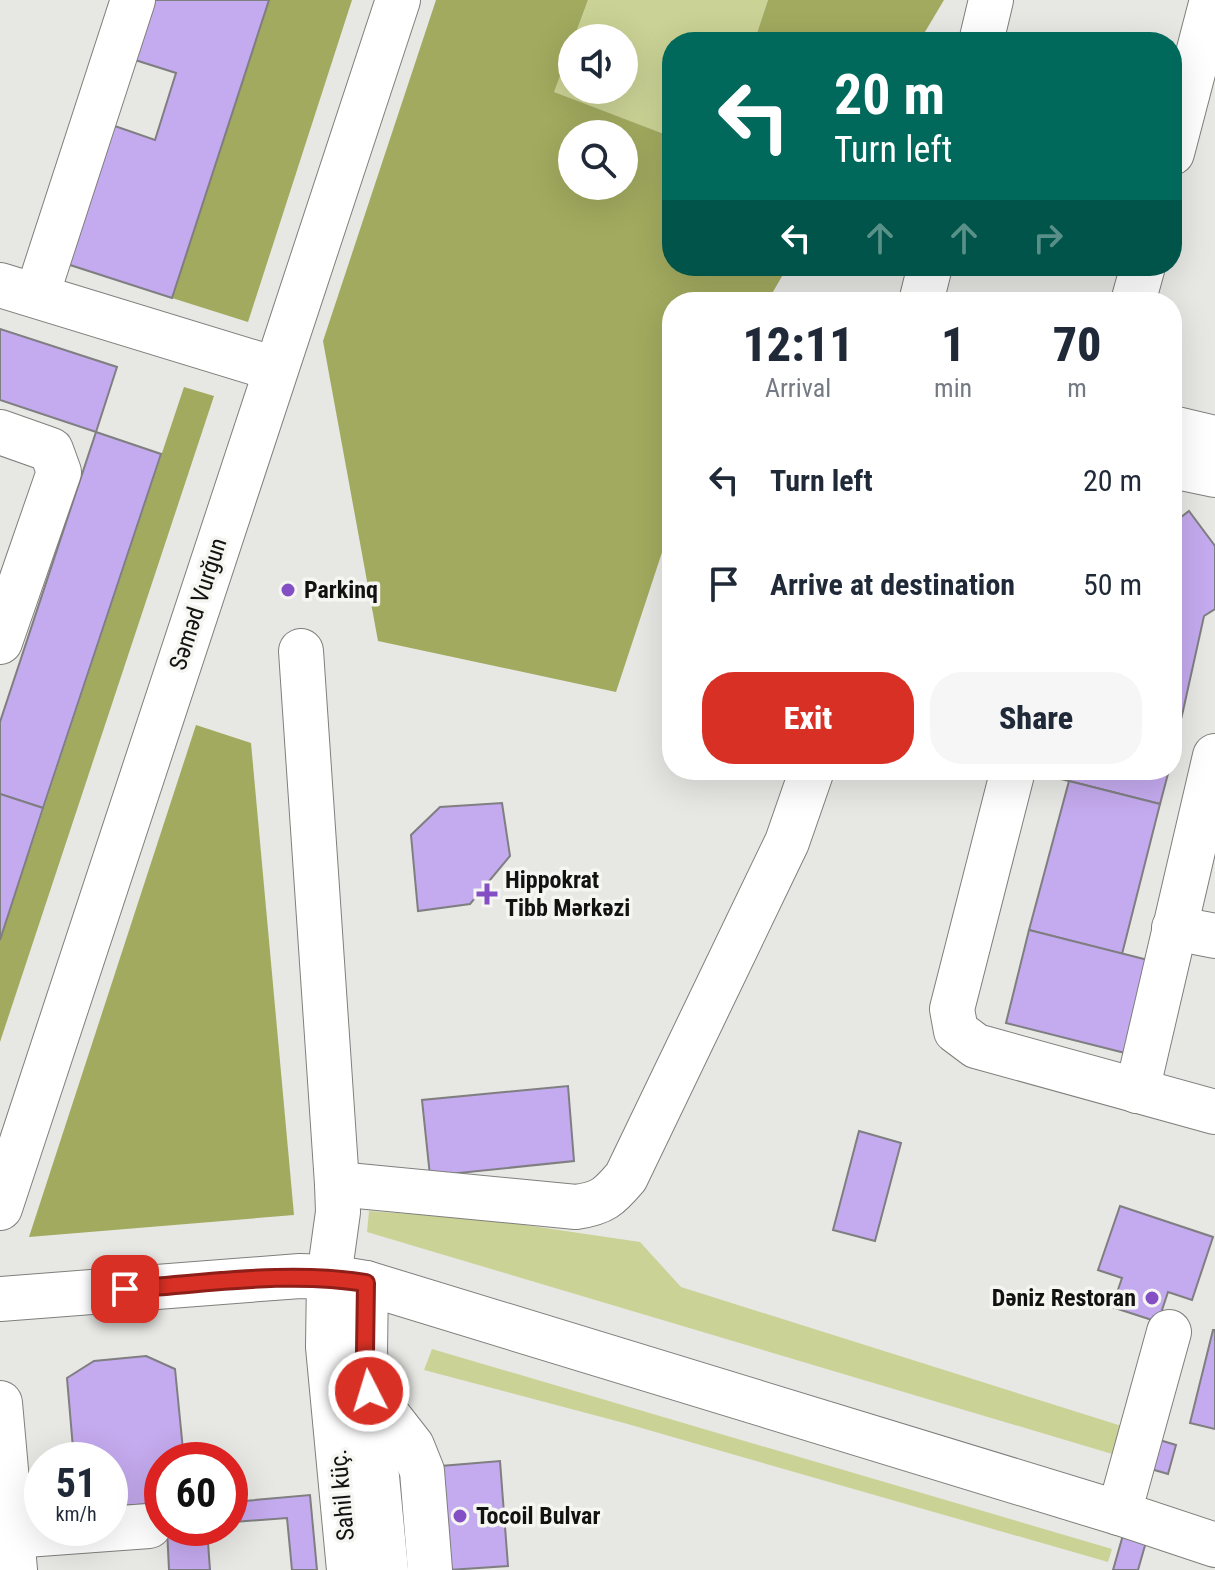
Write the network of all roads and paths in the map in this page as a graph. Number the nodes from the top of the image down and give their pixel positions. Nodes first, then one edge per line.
1 (133, 0) edge
2 (398, 0) edge
3 (991, 0) edge
4 (1212, 0) edge
5 (983, 32) edge
6 (1182, 115) edge
7 (18, 290) edge
8 (275, 369) junction
9 (1182, 430) edge
10 (0, 432) edge
11 (1215, 438) edge
12 (1182, 468) edge
13 (1215, 475) edge
14 (0, 642) edge
15 (301, 651) dead end
16 (1215, 756) edge
17 (809, 780) edge
18 (1010, 780) edge
19 (1194, 932) edge
20 (1137, 1091) junction
21 (1215, 1112) edge
22 (337, 1184) junction
23 (0, 1208) edge
24 (348, 1280) junction
25 (0, 1299) edge
26 (1169, 1332) dead end
27 (369, 1391) junction
28 (0, 1403) edge
29 (1119, 1513) junction
30 (144, 1527) edge
31 (1215, 1545) edge
32 (14, 1553) edge
33 (350, 1570) edge
34 (383, 1570) edge
35 (430, 1570) edge

1 - 7 main road
2 - 8 main road, Səməd Vurğun
3 - 5 main road
4 - 6 main road
7 - 8 main road
8 - 23 main road, Səməd Vurğun
9 - 11 main road
10 - 14 main road
12 - 13 main road
15 - 22 main road
16 - 19 main road
17 - 22 main road
18 - 20 main road
19 - 20 main road
20 - 21 main road
22 - 24 main road
24 - 25 main road
24 - 27 main road, Sahil küç.
24 - 29 main road
24 - 33 main road, Sahil küç.
26 - 29 main road
27 - 34 main road, Sahil küç.
27 - 35 main road
28 - 32 main road
29 - 31 main road
30 - 32 main road
33 - 34 main road

